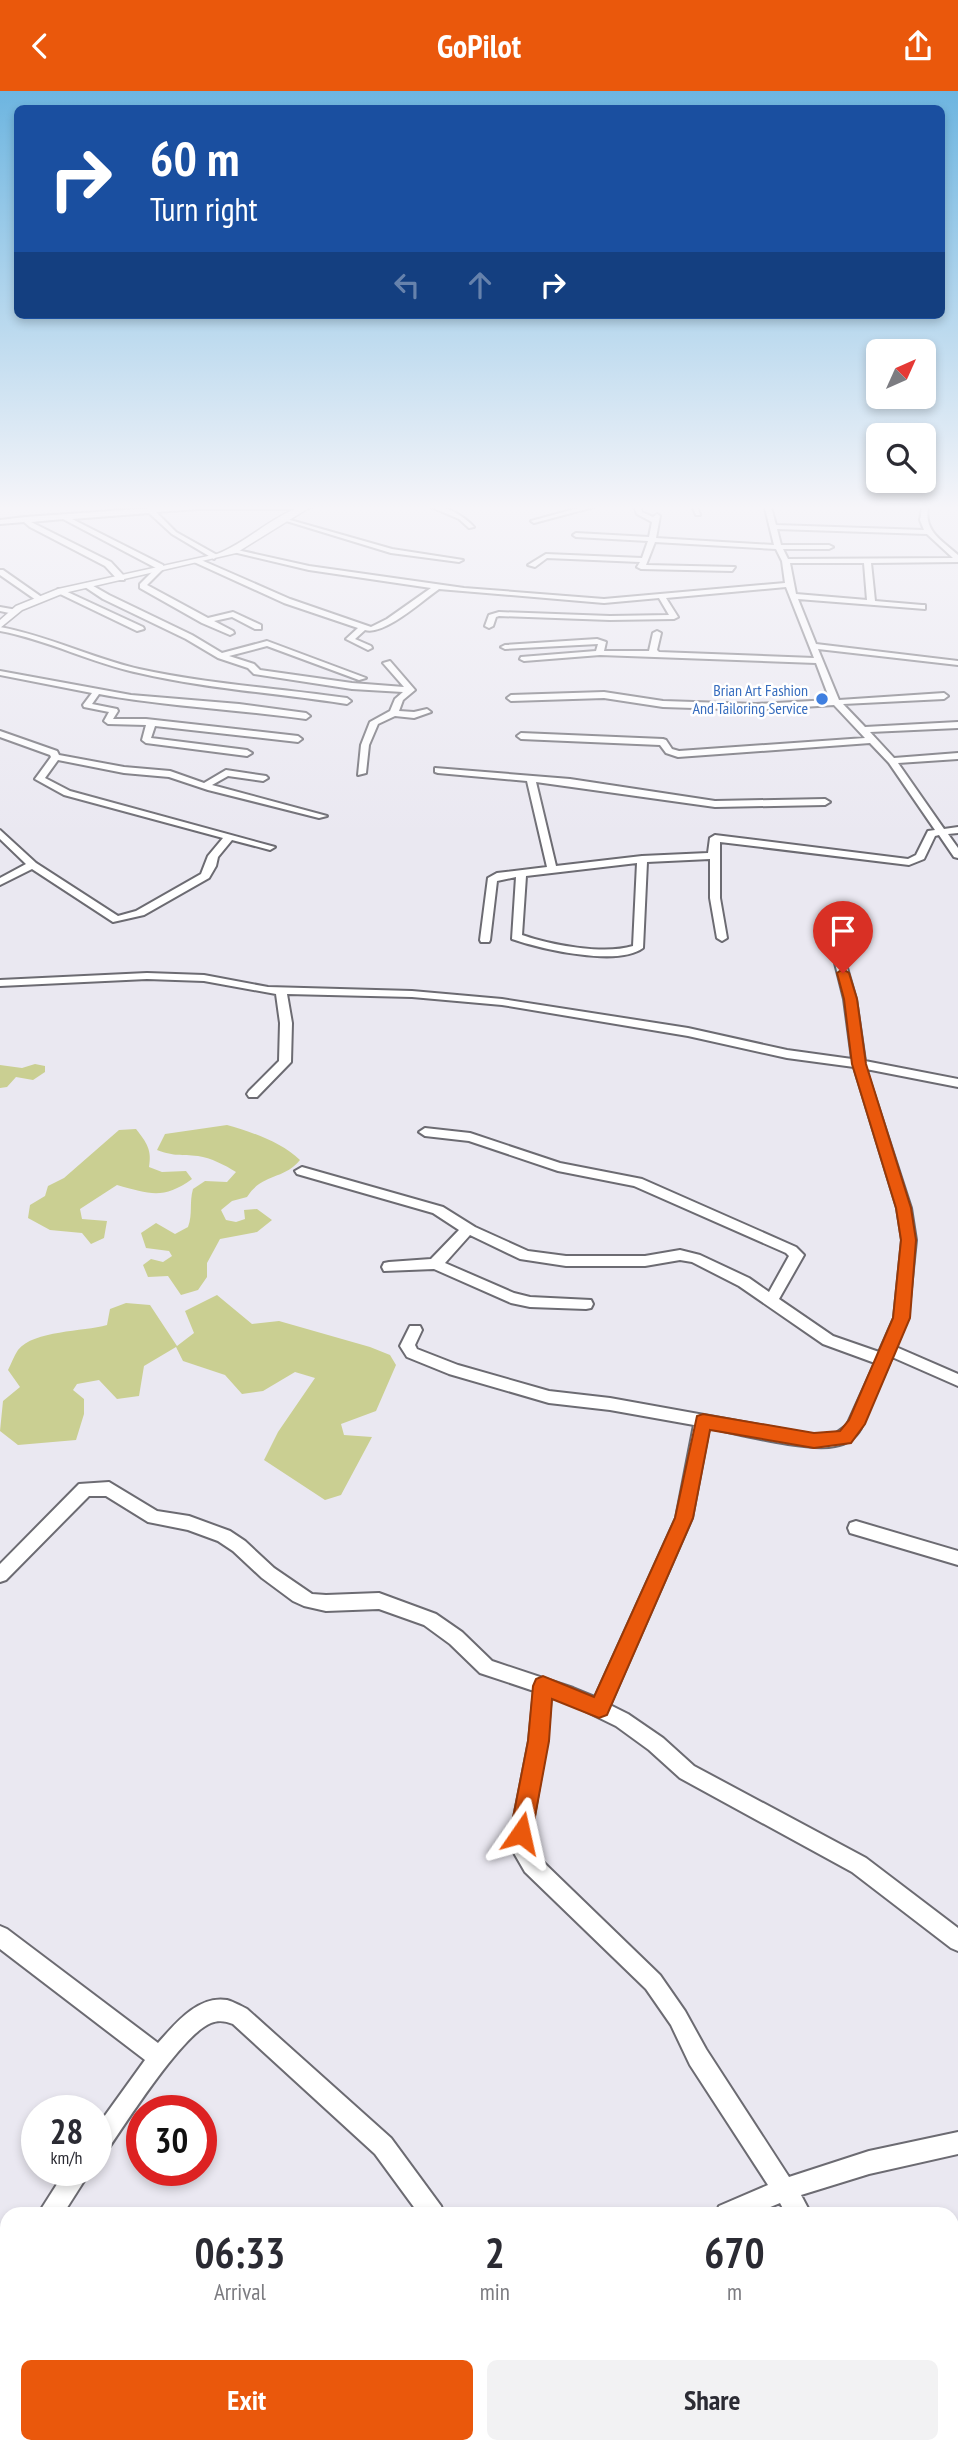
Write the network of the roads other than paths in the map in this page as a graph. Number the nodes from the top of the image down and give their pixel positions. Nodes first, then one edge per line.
1 (12, 614) edge
2 (109, 614) edge
3 (142, 614) edge
4 (193, 614) edge
5 (234, 614) edge
6 (235, 614) edge
7 (325, 614) edge
8 (399, 614) edge
9 (498, 614) edge
10 (504, 614) edge
11 (672, 614) edge
12 (800, 614) edge
13 (205, 621) junction
14 (489, 626) dead end
15 (0, 627) edge
16 (258, 627) dead end
17 (363, 628) junction
18 (139, 629) dead end
19 (230, 633) dead end
20 (657, 633) dead end
21 (811, 646) junction
22 (505, 647) dead end
23 (368, 648) dead end
24 (600, 653) junction
25 (656, 654) junction
26 (221, 656) junction
27 (524, 659) dead end
28 (818, 661) junction
29 (387, 663) dead end
30 (958, 663) edge
31 (0, 673) edge
32 (362, 678) dead end
33 (411, 690) junction
34 (96, 693) junction
35 (944, 697) dead end
36 (511, 698) dead end
37 (347, 701) dead end
38 (835, 701) junction
39 (426, 712) dead end
40 (394, 713) junction
41 (306, 716) dead end
42 (151, 724) junction
43 (958, 726) edge
44 (862, 730) junction
45 (0, 734) edge
46 (522, 736) dead end
47 (298, 739) dead end
48 (872, 740) junction
49 (247, 753) dead end
50 (958, 756) edge
51 (56, 757) junction
52 (892, 761) junction
53 (438, 770) dead end
54 (360, 773) dead end
55 (263, 778) dead end
56 (531, 778) junction
57 (205, 786) junction
58 (825, 802) dead end
59 (322, 816) dead end
60 (943, 830) junction
61 (958, 830) edge
62 (0, 834) edge
63 (230, 836) junction
64 (270, 847) dead end
65 (958, 855) edge
66 (713, 856) junction
67 (642, 859) junction
68 (32, 866) junction
69 (552, 869) junction
70 (521, 873) junction
71 (0, 882) edge
72 (722, 938) dead end
73 (485, 940) dead end
74 (836, 947) dead end
75 (0, 983) edge
76 (281, 991) junction
77 (859, 1064) junction
78 (958, 1083) edge
79 (253, 1094) dead end
80 (425, 1132) dead end
81 (302, 1171) dead end
82 (470, 1230) junction
83 (435, 1263) junction
84 (389, 1267) dead end
85 (771, 1300) junction
86 (586, 1304) dead end
87 (415, 1330) dead end
88 (886, 1354) junction
89 (958, 1380) edge
90 (703, 1421) junction
91 (856, 1528) dead end
92 (958, 1558) edge
93 (0, 1575) edge
94 (543, 1686) junction
95 (599, 1708) junction
96 (0, 1936) edge
97 (958, 1941) edge
98 (160, 2058) junction
99 (112, 2125) edge
100 (958, 2143) edge
101 (69, 2186) edge
102 (782, 2188) junction
103 (54, 2207) edge
104 (428, 2207) edge
105 (742, 2207) edge
106 (795, 2207) edge

1 - 15 street
2 - 18 street
3 - 26 street
4 - 13 street
5 - 13 street
6 - 16 street
7 - 17 street
8 - 17 street
9 - 14 street
10 - 11 street
12 - 21 street
13 - 19 street
15 - 37 street
17 - 23 street
20 - 25 street
21 - 28 street
21 - 30 street
22 - 24 street
24 - 25 street
24 - 27 street
25 - 28 street
26 - 32 street
26 - 33 street
28 - 38 street
29 - 33 street
31 - 34 street
33 - 40 street
34 - 41 street
34 - 42 street
35 - 38 street
36 - 38 street
38 - 44 street
39 - 40 street
40 - 54 street
42 - 47 street
42 - 49 street
43 - 44 street
44 - 48 street
45 - 51 street
46 - 48 street
48 - 52 street
50 - 52 street
51 - 57 street
51 - 63 street
52 - 60 street
53 - 56 street
55 - 57 street
56 - 58 street
56 - 69 street
57 - 59 street
60 - 61 street
60 - 65 street
60 - 66 street
62 - 68 street
63 - 64 street
63 - 68 street
66 - 67 street
66 - 72 street
67 - 69 street
67 - 70 street
68 - 71 street
69 - 70 street
70 - 73 street
74 - 77 street
75 - 76 street
76 - 77 street
76 - 79 street
77 - 78 street
77 - 88 street
80 - 85 street
81 - 82 street
82 - 83 street
82 - 85 street
83 - 84 street
83 - 86 street
85 - 88 street
87 - 90 street
88 - 89 street
88 - 90 street
90 - 95 street
91 - 92 street
93 - 94 street
94 - 95 street
94 - 102 street
95 - 97 street
96 - 98 street
98 - 99 street
98 - 104 street
100 - 102 street
101 - 103 street
102 - 105 street
102 - 106 street

